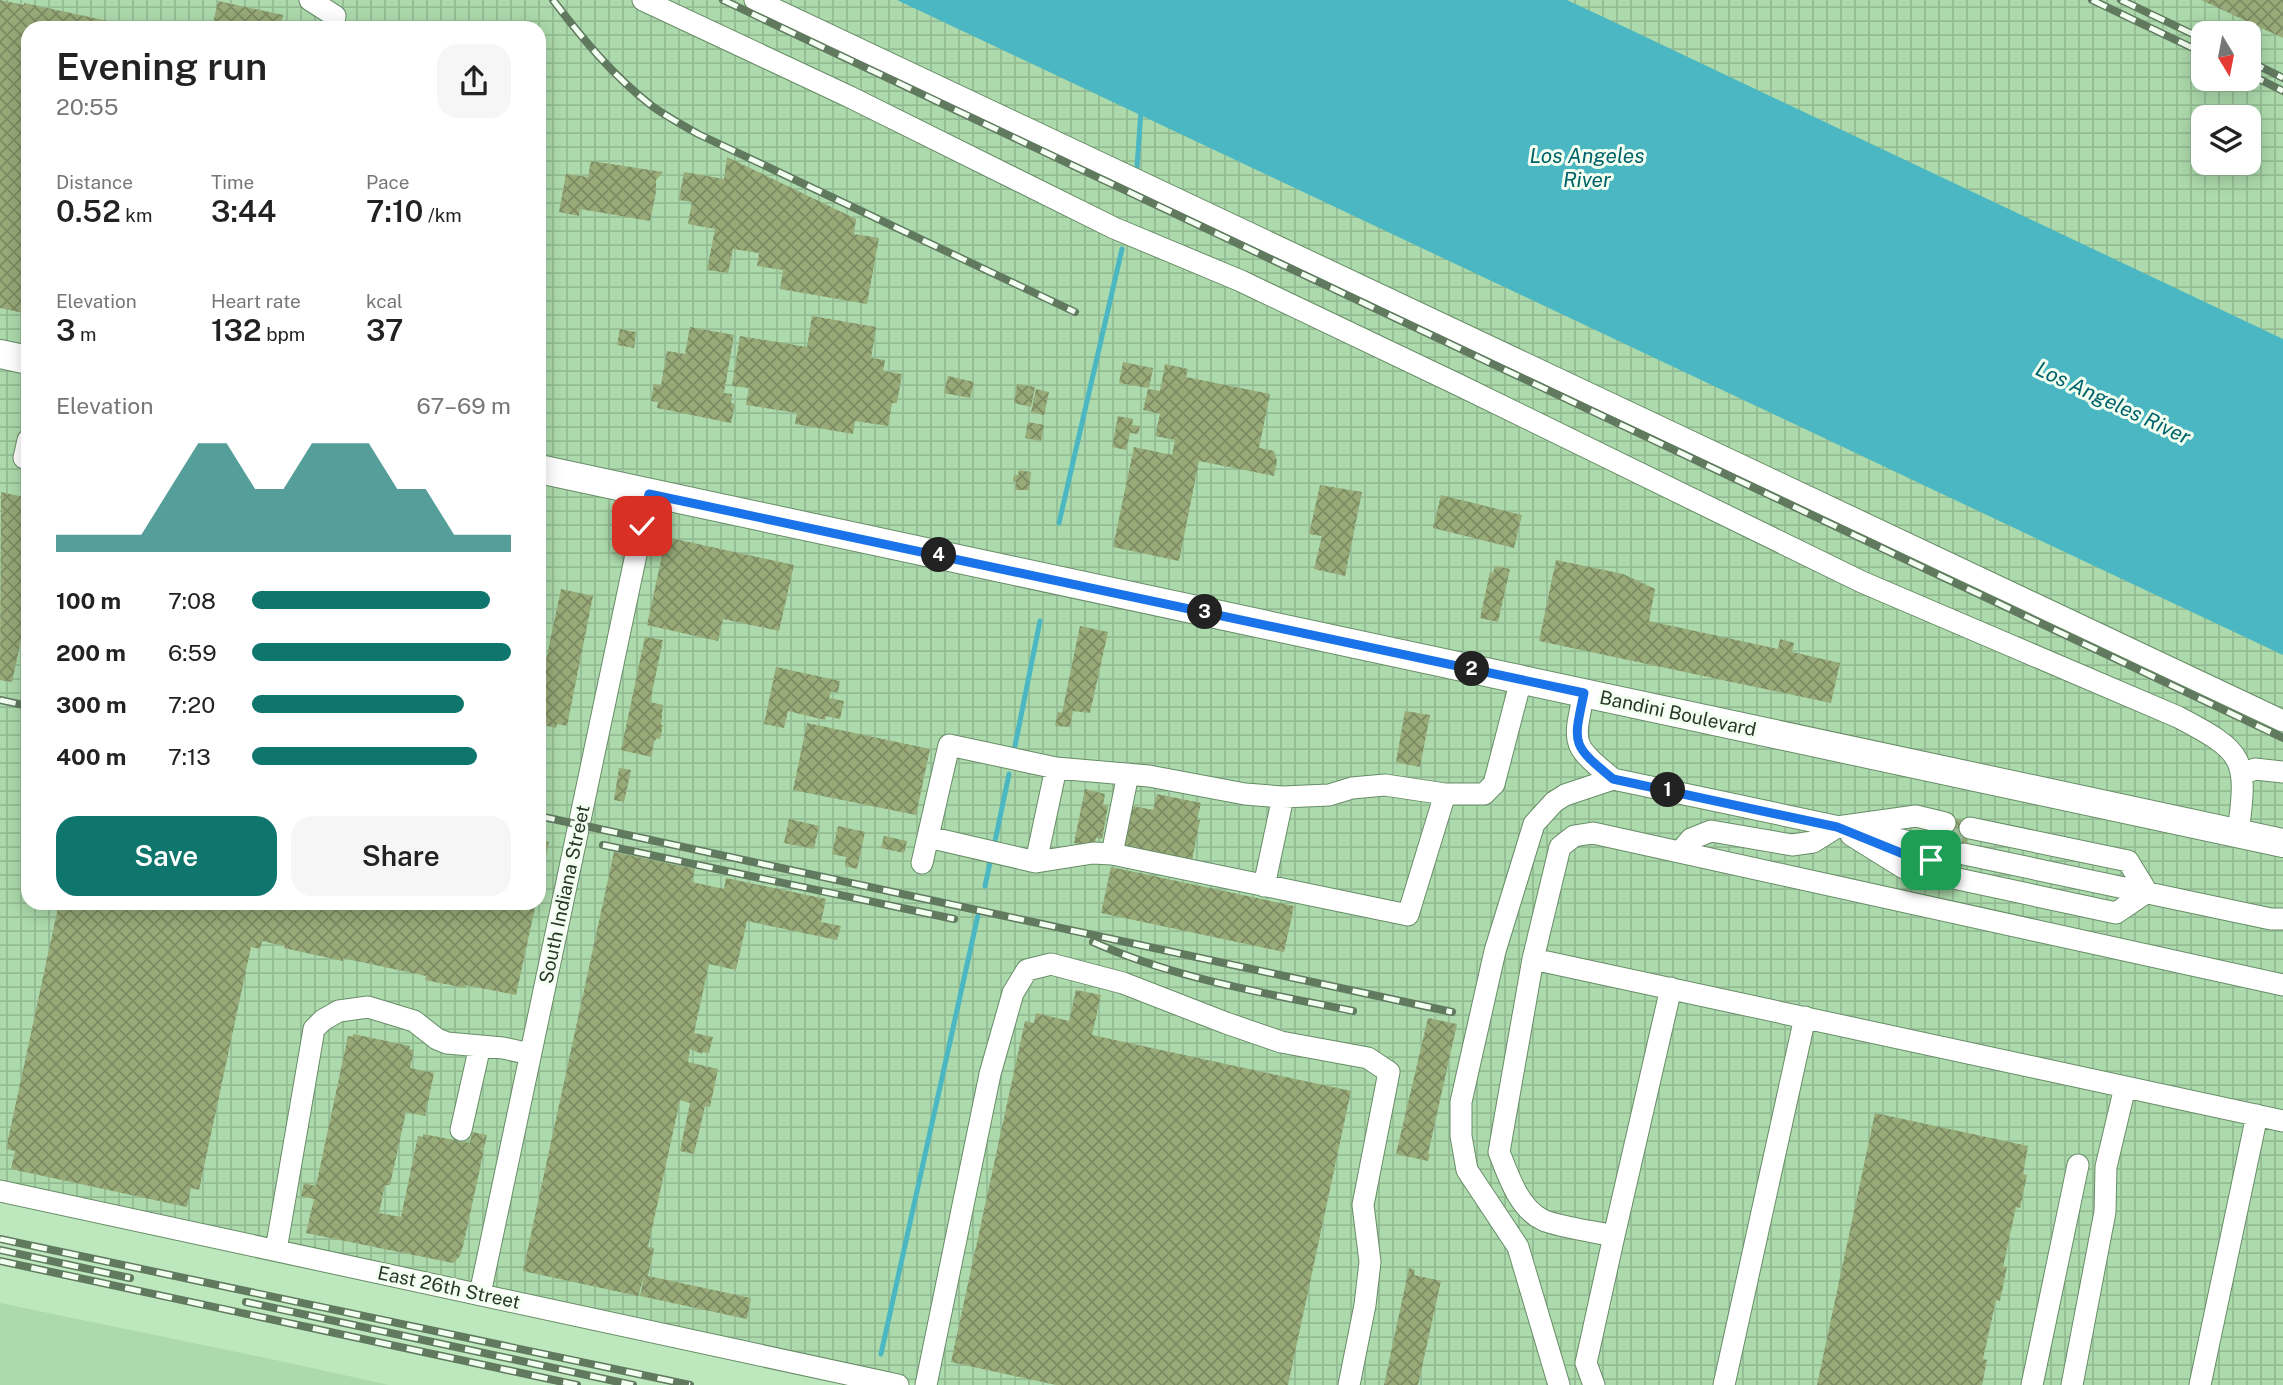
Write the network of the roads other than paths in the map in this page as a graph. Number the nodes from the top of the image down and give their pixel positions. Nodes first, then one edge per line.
1 (310, 0) edge
2 (643, 0) edge
3 (755, 0) edge
4 (334, 21) edge
5 (0, 354) edge
6 (21, 358) edge
7 (546, 471) edge
8 (649, 494) junction
9 (1521, 680) junction
10 (1584, 693) junction
11 (2283, 721) edge
12 (1056, 768) junction
13 (2283, 772) edge
14 (1128, 774) junction
15 (2243, 774) junction
16 (1613, 779) junction
17 (1445, 794) junction
18 (1283, 797) junction
19 (1837, 827) junction
20 (2238, 834) junction
21 (928, 837) junction
22 (2283, 843) edge
23 (1680, 852) junction
24 (1112, 854) junction
25 (1036, 862) junction
26 (922, 863) dead end
27 (1264, 886) junction
28 (2147, 892) junction
29 (2283, 919) edge
30 (1533, 959) junction
31 (2283, 985) edge
32 (1671, 988) junction
33 (1805, 1017) junction
34 (480, 1046) junction
35 (530, 1054) junction
36 (2125, 1087) junction
37 (2258, 1115) junction
38 (2283, 1121) edge
39 (461, 1130) dead end
40 (2078, 1165) dead end
41 (0, 1191) edge
42 (1614, 1236) junction
43 (276, 1250) junction
44 (480, 1294) junction
45 (898, 1385) edge
46 (926, 1385) edge
47 (1349, 1385) edge
48 (1559, 1385) edge
49 (1594, 1385) edge
50 (1724, 1385) edge
51 (2032, 1385) edge
52 (2072, 1385) edge
53 (2200, 1385) edge

1 - 4 street
2 - 15 street
3 - 11 street
5 - 6 main road
7 - 8 main road, Bandini Boulevard
8 - 9 main road, Bandini Boulevard
8 - 35 street, South Indiana Street
9 - 10 main road, Bandini Boulevard
9 - 17 street
10 - 16 street
10 - 20 main road, Bandini Boulevard
12 - 14 street
12 - 21 street
12 - 25 street
13 - 15 street
14 - 18 street
14 - 24 street
15 - 20 street
16 - 19 street
16 - 48 street
17 - 18 street
17 - 27 street
18 - 27 street
19 - 19 street
19 - 23 street
20 - 22 main road, Bandini Boulevard
21 - 25 street
21 - 26 street
23 - 30 street
23 - 31 street
24 - 25 street
24 - 27 street
28 - 28 street
28 - 29 street
30 - 32 street
30 - 42 street
32 - 33 street
32 - 42 street
33 - 36 street
33 - 50 street
34 - 35 street
34 - 39 street
34 - 43 street
35 - 44 street, South Indiana Street
36 - 37 street
36 - 52 street
37 - 38 street
37 - 53 street
40 - 51 street
41 - 43 street, East 26th Street
42 - 49 street
43 - 44 street, East 26th Street
44 - 45 street, East 26th Street
46 - 47 street

